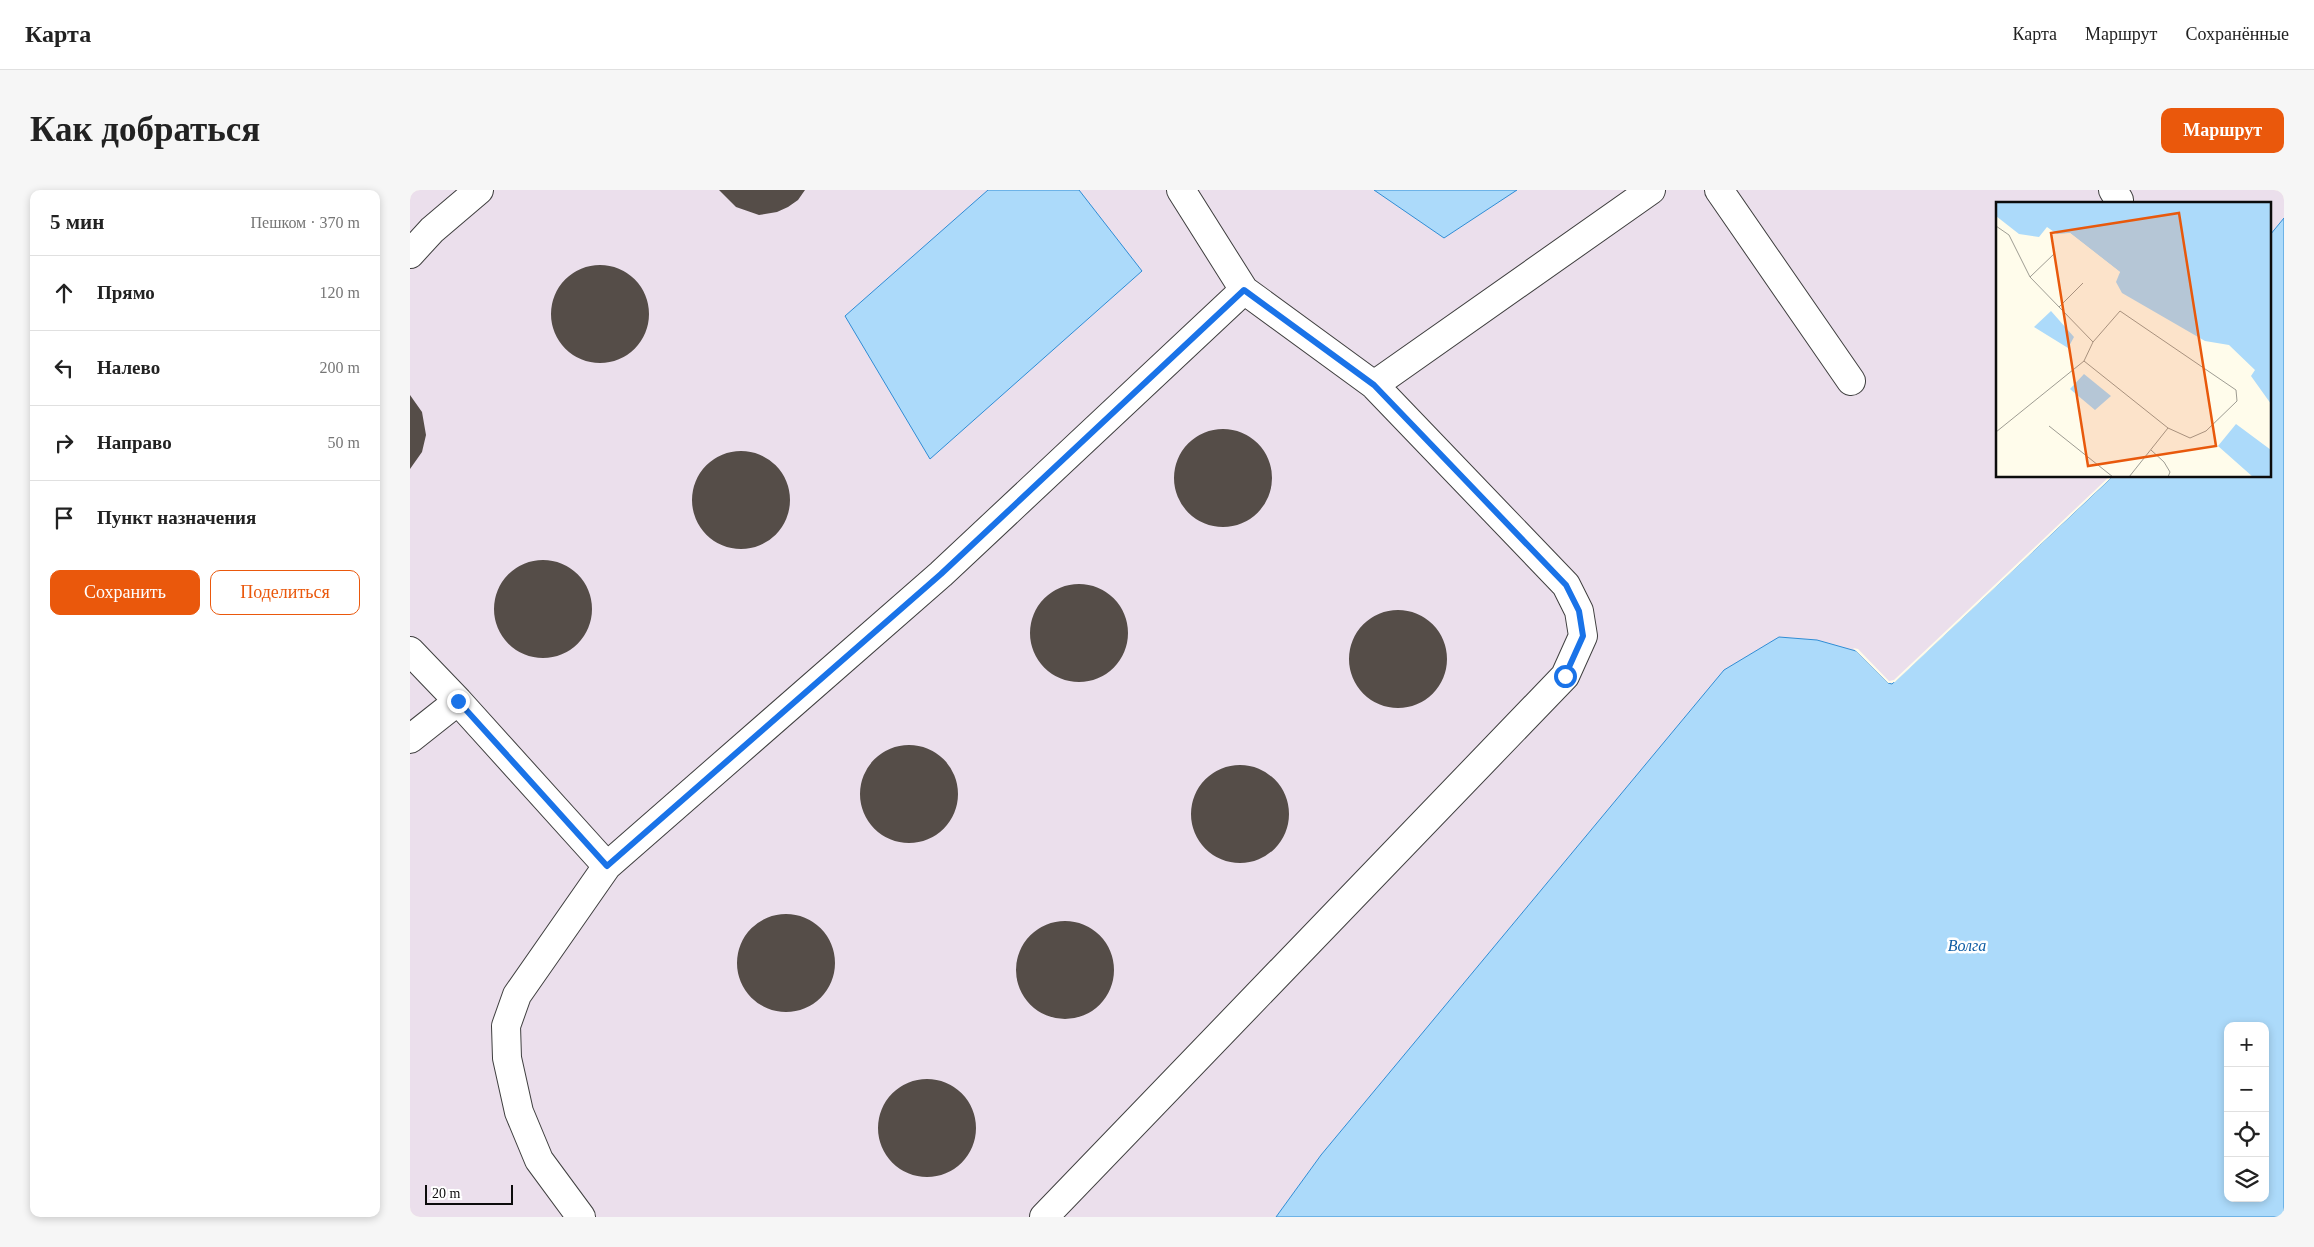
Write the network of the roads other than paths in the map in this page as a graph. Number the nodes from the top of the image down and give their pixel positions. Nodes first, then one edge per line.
1 (480, 190) edge
2 (1181, 190) edge
3 (1651, 190) edge
4 (1719, 190) edge
5 (410, 254) edge
6 (1244, 290) junction
7 (1851, 381) dead end
8 (1374, 385) junction
9 (410, 651) edge
10 (458, 701) junction
11 (410, 739) edge
12 (607, 866) junction
13 (580, 1217) edge
14 (1044, 1217) edge

1 - 5 lane
2 - 6 lane
3 - 8 lane
4 - 7 lane
6 - 8 lane
6 - 12 lane
8 - 14 lane
9 - 10 lane
10 - 11 lane
10 - 12 lane
12 - 13 lane

